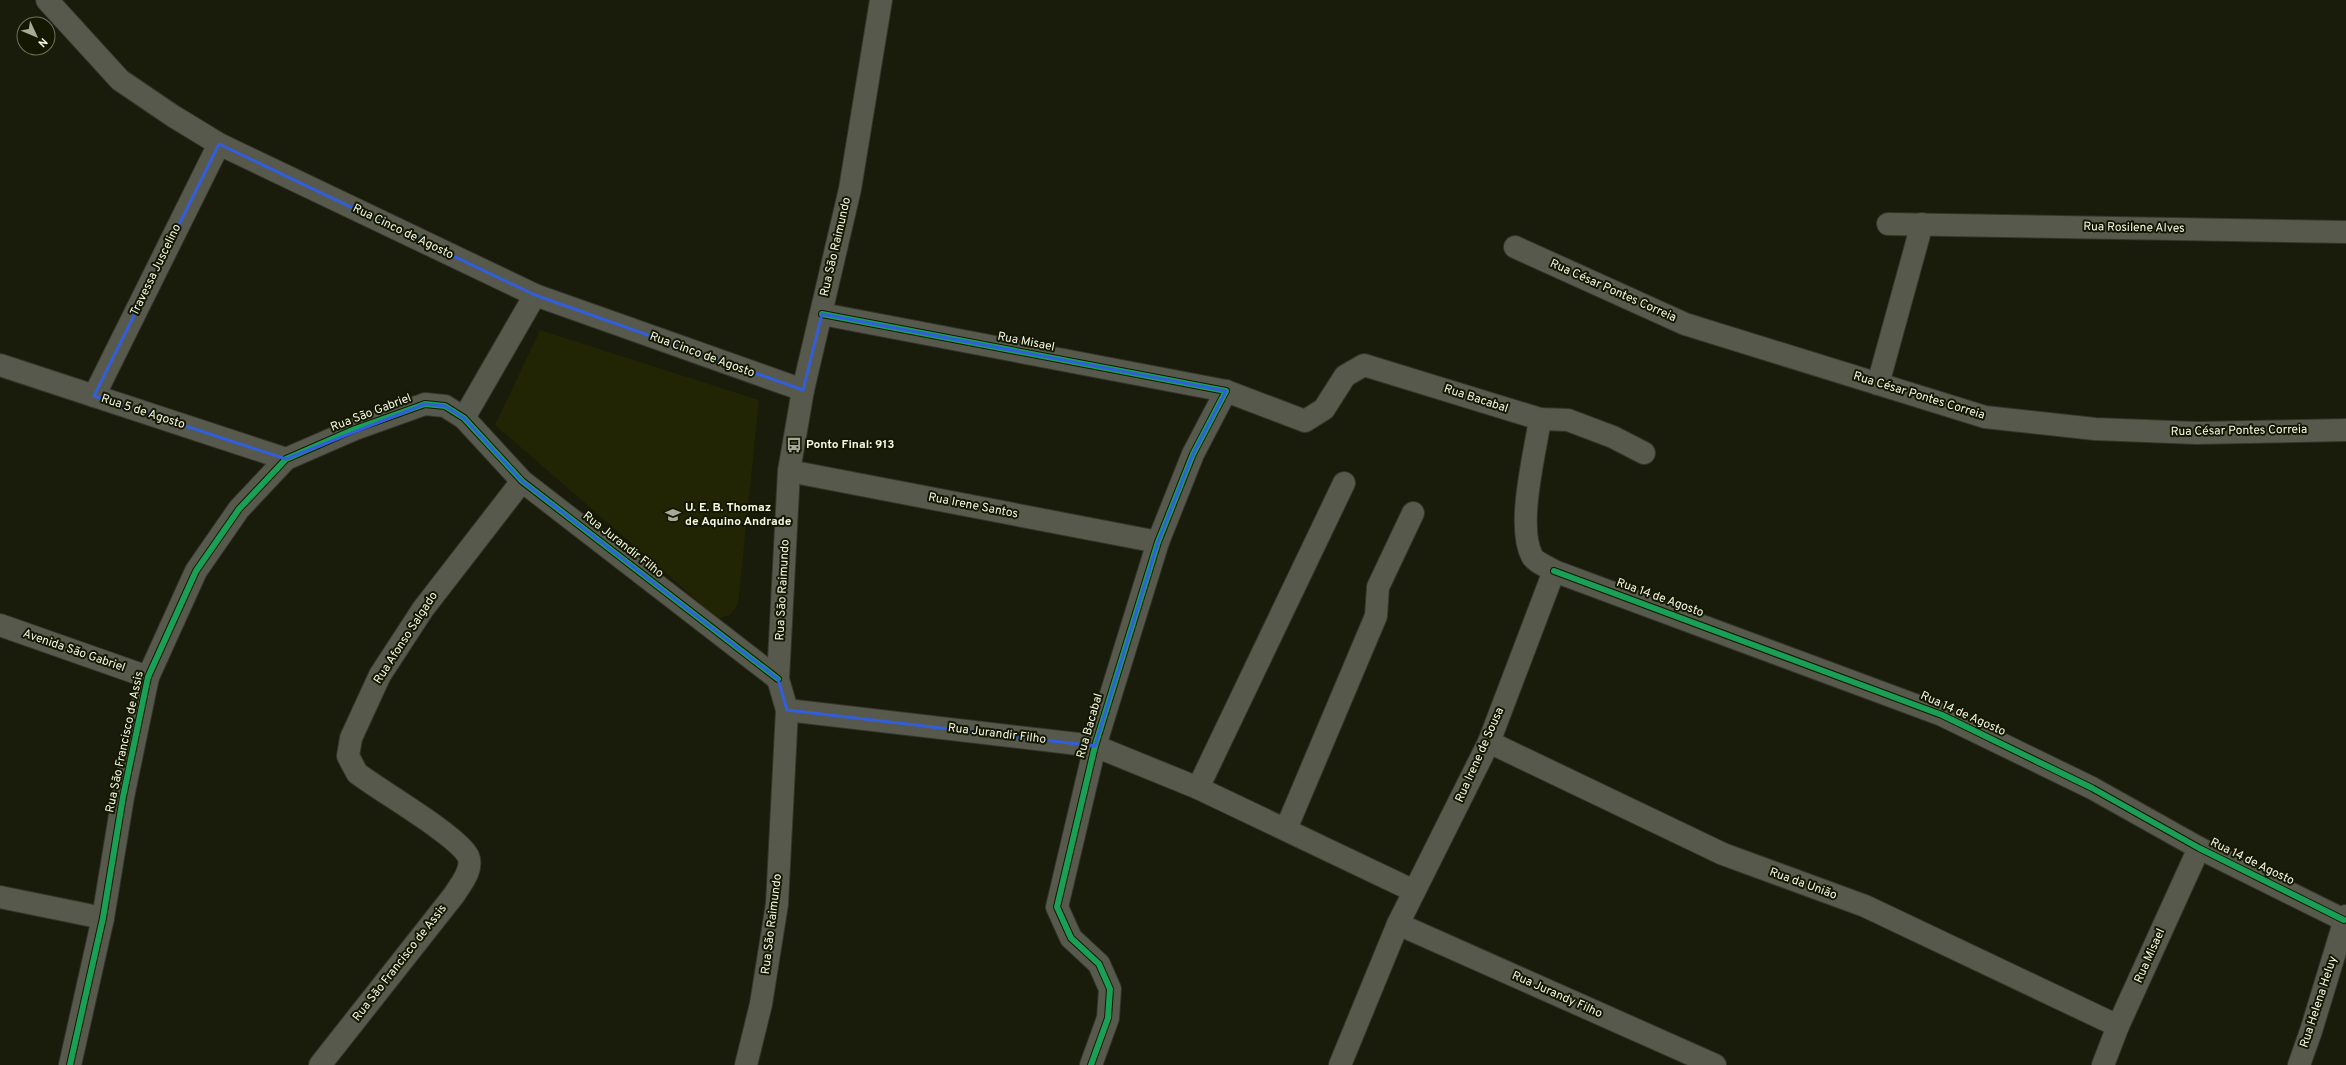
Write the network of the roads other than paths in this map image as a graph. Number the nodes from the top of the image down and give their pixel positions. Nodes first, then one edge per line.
1 (47, 0) edge
2 (881, 0) edge
3 (219, 144) junction
4 (1888, 224) dead end
5 (1922, 224) junction
6 (2346, 232) edge
7 (1516, 247) dead end
8 (535, 295) junction
9 (822, 314) junction
10 (0, 365) edge
11 (1878, 384) junction
12 (803, 390) junction
13 (1226, 391) junction
14 (94, 396) junction
15 (1324, 409) joint
16 (464, 418) junction
17 (1540, 419) junction
18 (2346, 430) edge
19 (1644, 453) dead end
20 (286, 459) junction
21 (789, 471) junction
22 (522, 481) junction
23 (1344, 484) dead end
24 (1413, 513) dead end
25 (1158, 542) junction
26 (1554, 571) junction
27 (0, 625) edge
28 (148, 677) junction
29 (778, 678) junction
30 (787, 710) junction
31 (1489, 742) junction
32 (1095, 746) junction
33 (1198, 788) junction
34 (1286, 829) junction
35 (2199, 848) junction
36 (468, 857) joint
37 (1414, 892) junction
38 (0, 897) edge
39 (103, 918) junction
40 (2345, 918) edge
41 (1398, 924) junction
42 (2118, 1026) junction
43 (70, 1065) edge
44 (320, 1065) edge
45 (746, 1065) edge
46 (1091, 1065) edge
47 (1340, 1065) edge
48 (1715, 1065) edge
49 (2103, 1065) edge
50 (2299, 1065) edge

1 - 3 street, Rua Cinco de Agosto
2 - 9 street, Rua São Raimundo
3 - 8 street, Rua Cinco de Agosto
3 - 14 street, Travessa Juscelino
4 - 5 street, Rua Rosilene Alves
5 - 6 street, Rua Rosilene Alves
5 - 11 street
7 - 11 street, Rua César Pontes Correia
8 - 12 street, Rua Cinco de Agosto
8 - 16 street
9 - 12 street, Rua São Raimundo
9 - 13 street, Rua Misael
10 - 14 street, Rua 5 de Agosto
11 - 18 street, Rua César Pontes Correia
12 - 21 street, Rua São Raimundo
13 - 15 street, Rua Misael
13 - 25 street, Rua Bacabal
14 - 20 street, Rua 5 de Agosto
15 - 17 street, Rua Bacabal
16 - 20 street, Rua São Gabriel
16 - 22 street, Rua Jurandir Filho
17 - 19 street, Rua Bacabal
17 - 26 street
20 - 28 street, Rua São Francisco de Assis
21 - 25 street, Rua Irene Santos
21 - 29 street, Rua São Raimundo
22 - 29 street, Rua Jurandir Filho
22 - 36 street, Rua Afonso Salgado
23 - 33 street
24 - 34 street
25 - 32 street, Rua Bacabal
26 - 31 street, Rua Irene de Sousa
26 - 35 street, Rua 14 de Agosto
27 - 28 street, Avenida São Gabriel
28 - 39 street, Rua São Francisco de Assis
29 - 30 street, Rua São Raimundo
30 - 32 street, Rua Jurandir Filho
30 - 45 street, Rua São Raimundo
31 - 37 street, Rua Irene de Sousa
31 - 42 street, Rua da União
32 - 33 street, Rua Jurandir Filho
32 - 46 street, Rua Bacabal
33 - 34 street
34 - 37 street
35 - 40 street, Rua 14 de Agosto
35 - 42 street, Rua Misael
36 - 44 street, Rua São Francisco de Assis
37 - 41 street, Rua Irene de Sousa
38 - 39 street
39 - 43 street, Rua São Francisco de Assis
40 - 50 street, Rua Helena Heluy
41 - 47 street, Rua Irene de Sousa
41 - 48 street, Rua Jurandy Filho
42 - 49 street, Rua Misael

